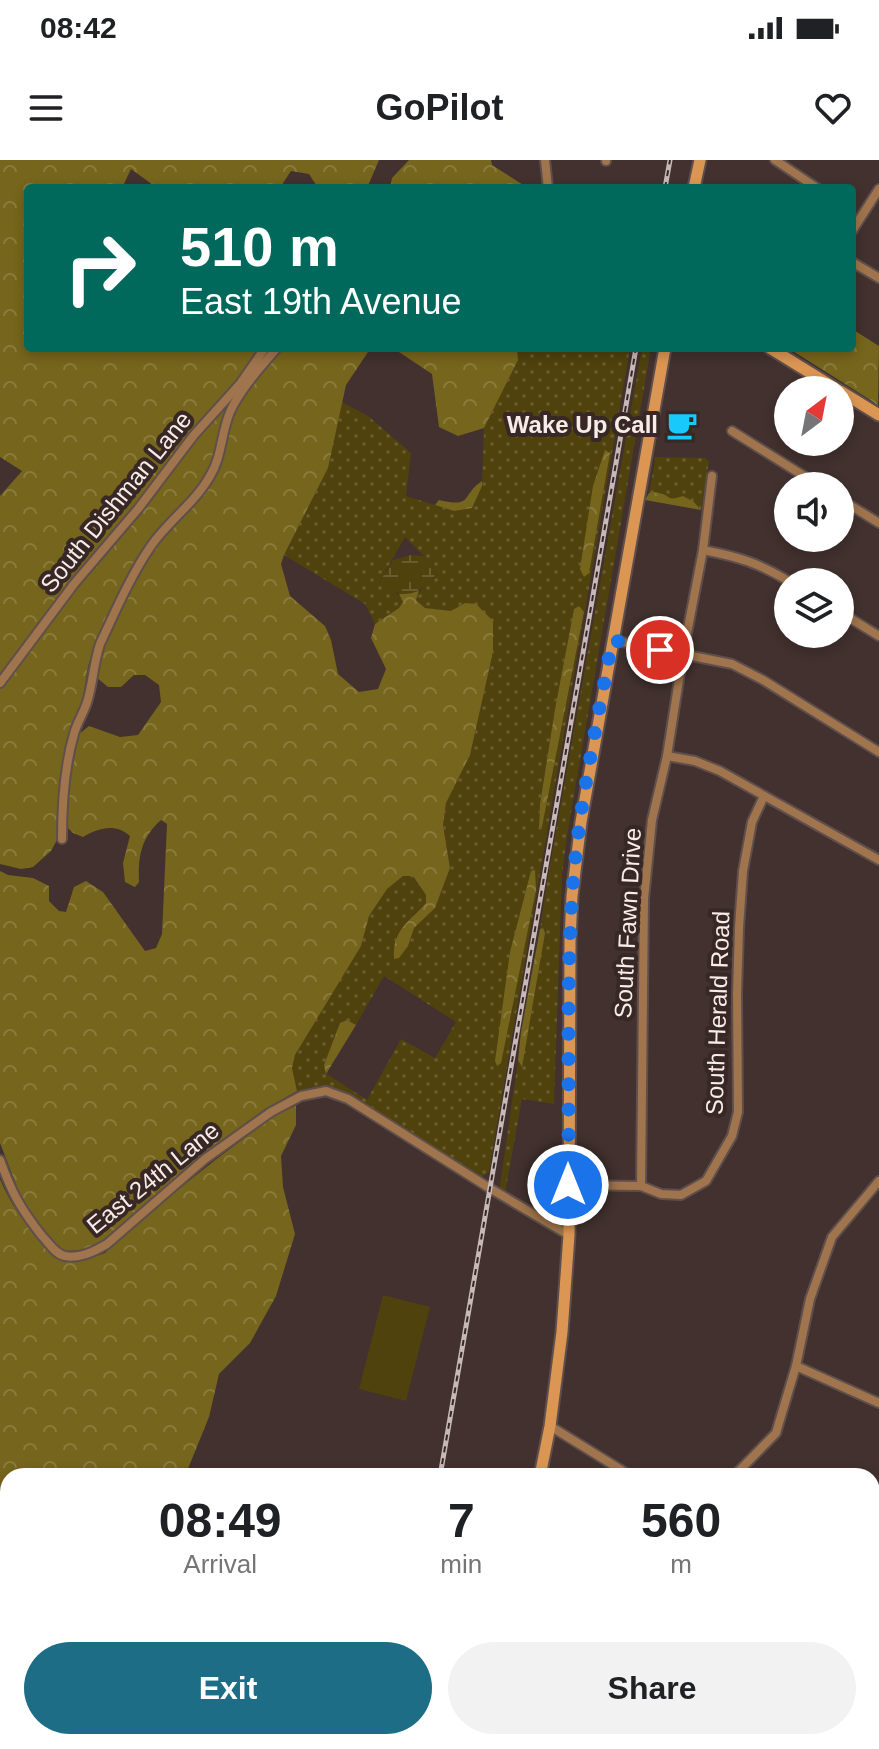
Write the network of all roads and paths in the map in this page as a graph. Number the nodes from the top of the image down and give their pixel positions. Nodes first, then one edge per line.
1 (545, 160) edge
2 (700, 160) edge
3 (775, 160) edge
4 (548, 184) edge
5 (695, 184) edge
6 (811, 184) edge
7 (879, 189) edge
8 (856, 213) edge
9 (861, 216) junction
10 (856, 224) edge
11 (856, 264) edge
12 (879, 278) edge
13 (262, 352) edge
14 (274, 352) edge
15 (664, 352) edge
16 (779, 352) edge
17 (816, 376) edge
18 (854, 400) edge
19 (879, 415) edge
20 (732, 431) dead end
21 (798, 472) edge
22 (712, 476) dead end
23 (854, 508) edge
24 (879, 523) edge
25 (703, 550) junction
26 (774, 572) edge
27 (854, 621) edge
28 (879, 636) edge
29 (612, 640) junction
30 (683, 654) junction
31 (0, 683) edge
32 (879, 752) edge
33 (667, 756) junction
34 (764, 796) junction
35 (62, 839) dead end
36 (879, 860) edge
37 (0, 1160) edge
38 (879, 1181) edge
39 (568, 1185) junction
40 (641, 1186) junction
41 (569, 1235) junction
42 (796, 1366) junction
43 (879, 1403) edge
44 (550, 1426) junction
45 (542, 1468) edge
46 (618, 1468) edge
47 (742, 1468) edge

1 - 4 street
2 - 5 main road
3 - 6 street
7 - 9 street
8 - 9 street
9 - 10 street
11 - 12 street
13 - 31 street, South Dishman Lane
14 - 35 street
15 - 29 main road
16 - 17 main road
18 - 19 main road
20 - 21 street
22 - 25 street, South Fawn Drive
23 - 24 street
25 - 26 street
25 - 30 street, South Fawn Drive
27 - 28 street
29 - 30 street
29 - 39 main road
30 - 32 street
30 - 33 street, South Fawn Drive
33 - 34 street
33 - 40 street, South Fawn Drive
34 - 36 street
34 - 40 street, South Herald Road
37 - 41 street, East 24th Lane
38 - 42 street
39 - 40 street, South Herald Road
39 - 41 main road
41 - 44 main road
42 - 43 street
42 - 47 street
44 - 45 main road
44 - 46 street

